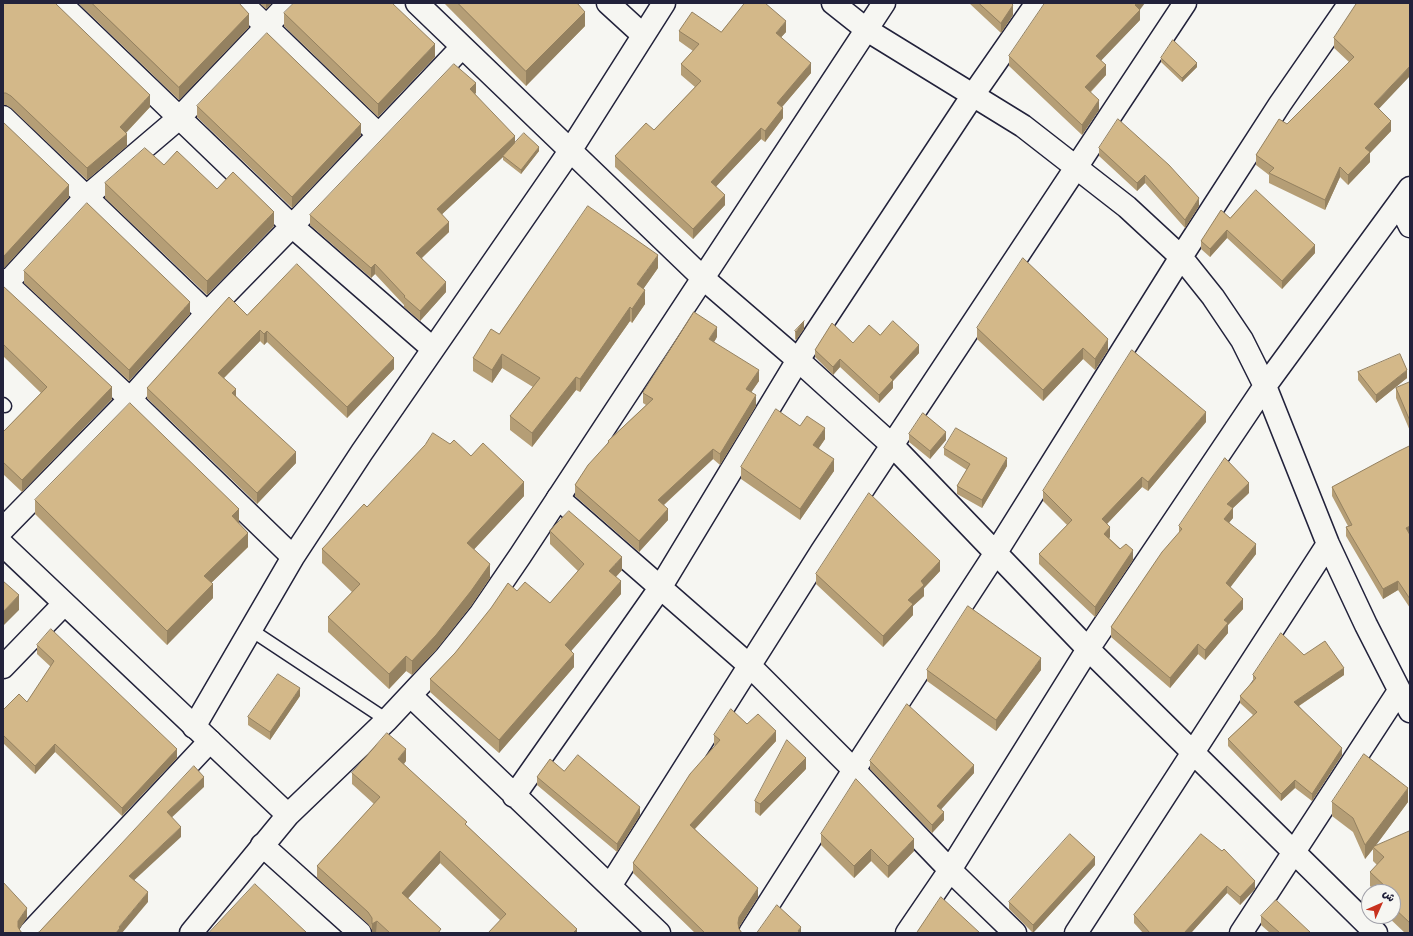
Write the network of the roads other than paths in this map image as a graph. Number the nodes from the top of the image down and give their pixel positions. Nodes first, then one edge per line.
1 (60, 3) edge
2 (242, 3) edge
3 (289, 3) edge
4 (417, 3) edge
5 (608, 3) edge
6 (664, 3) edge
7 (833, 3) edge
8 (884, 3) edge
9 (1037, 3) edge
10 (1185, 3) edge
11 (1350, 3) edge
12 (266, 26) junction
13 (867, 30) junction
14 (643, 35) junction
15 (462, 47) junction
16 (973, 95) junction
17 (3, 118) edge
18 (179, 118) junction
19 (379, 135) junction
20 (570, 151) junction
21 (1076, 167) junction
22 (1405, 196) edge
23 (85, 198) junction
24 (292, 226) junction
25 (1410, 226) edge
26 (1180, 256) junction
27 (704, 279) junction
28 (4, 284) edge
29 (206, 314) junction
30 (432, 348) junction
31 (798, 360) junction
32 (1265, 386) junction
33 (130, 399) junction
34 (893, 446) junction
35 (558, 498) junction
36 (3, 529) edge
37 (1328, 544) junction
38 (3, 545) edge
39 (995, 554) junction
40 (293, 557) junction
41 (660, 588) junction
42 (64, 604) junction
43 (251, 630) junction
44 (1088, 648) junction
45 (3, 666) edge
46 (750, 666) junction
47 (1399, 691) junction
48 (410, 696) junction
49 (1410, 711) edge
50 (387, 720) junction
51 (194, 726) junction
52 (210, 741) junction
53 (1193, 753) junction
54 (854, 770) junction
55 (514, 796) junction
56 (288, 815) junction
57 (262, 844) junction
58 (1293, 851) junction
59 (950, 870) junction
60 (610, 886) junction
61 (30, 933) edge
62 (190, 933) edge
63 (360, 933) edge
64 (659, 933) edge
65 (750, 933) edge
66 (907, 933) edge
67 (1015, 933) edge
68 (1076, 933) edge
69 (1241, 933) edge
70 (1376, 933) edge

1 - 18 street
2 - 12 street
3 - 12 street
4 - 15 street
5 - 14 street
6 - 14 street
7 - 13 street
8 - 13 street
9 - 16 street
10 - 21 street
11 - 26 street
12 - 18 street
12 - 19 street
13 - 16 street
13 - 27 street
14 - 20 street
15 - 19 street
15 - 20 street
16 - 21 street
16 - 31 street
17 - 23 street
18 - 23 street
18 - 24 street
19 - 24 street
20 - 27 street
20 - 30 street
21 - 26 street
21 - 34 street
22 - 25 street
22 - 32 street
23 - 28 street
23 - 29 street
24 - 29 street
24 - 30 street
26 - 32 street
26 - 39 street
27 - 31 street
27 - 35 street
28 - 33 street
29 - 33 street
30 - 40 street
31 - 34 street
31 - 41 street
32 - 37 street
32 - 44 street
33 - 36 street
33 - 40 street
34 - 39 street
34 - 46 street
35 - 41 street
35 - 48 street
37 - 47 street
37 - 53 street
38 - 42 street
39 - 44 street
39 - 54 street
40 - 43 street
41 - 46 street
41 - 55 street
42 - 45 street
42 - 51 street
43 - 50 lane
43 - 51 street
44 - 53 street
44 - 59 street
46 - 54 street
46 - 60 street
47 - 49 street
47 - 58 street
48 - 50 street
48 - 55 street
50 - 56 street
51 - 52 street
52 - 56 street
52 - 61 street
53 - 58 street
53 - 68 street
54 - 59 street
54 - 65 street
55 - 60 street
56 - 57 street
57 - 62 street
57 - 63 street
58 - 69 street
58 - 70 street
59 - 66 street
59 - 67 street
60 - 64 street

